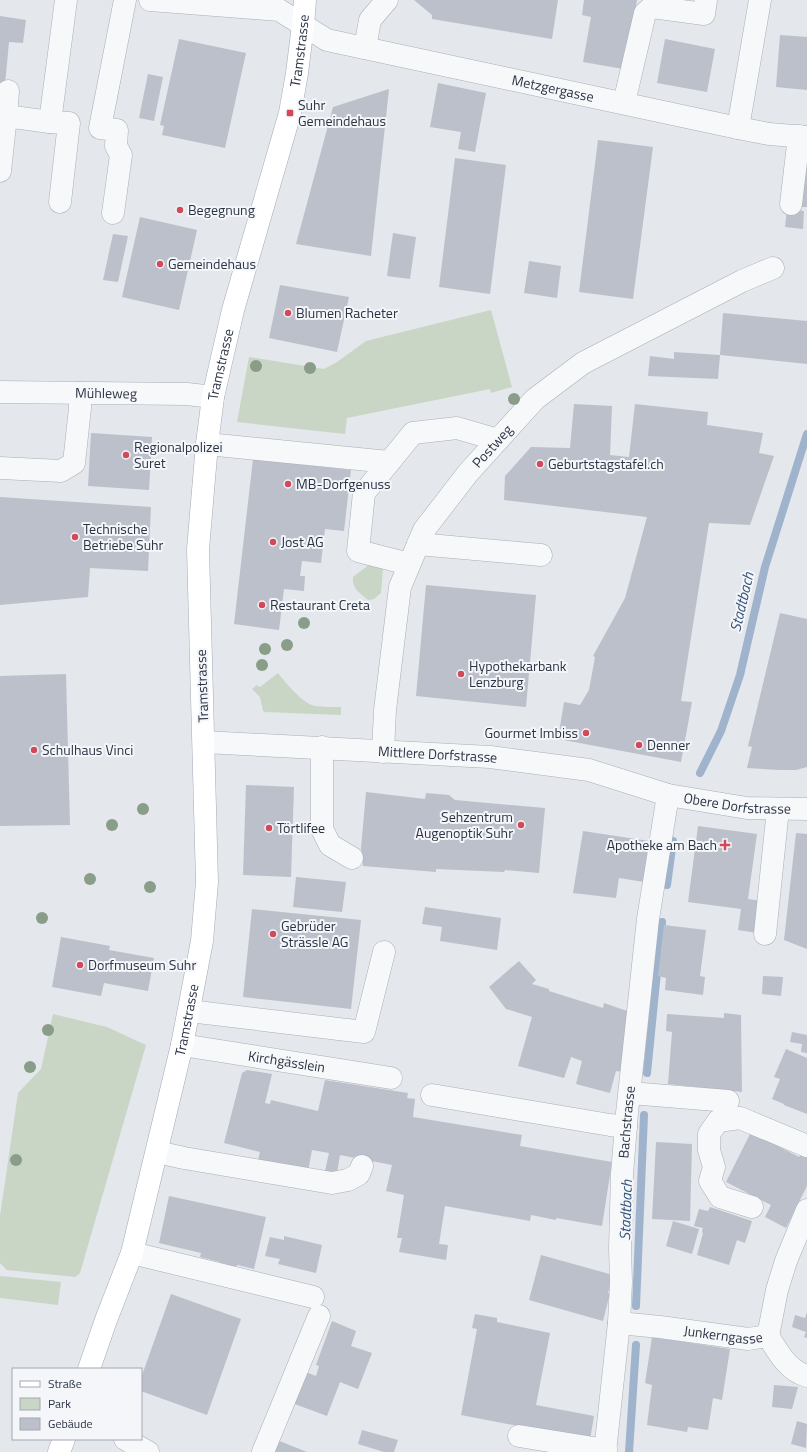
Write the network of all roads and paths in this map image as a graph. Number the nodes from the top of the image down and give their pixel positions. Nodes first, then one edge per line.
1 (66, 0) edge
2 (125, 0) edge
3 (150, 0) edge
4 (305, 0) edge
5 (387, 0) edge
6 (706, 0) edge
7 (760, 0) edge
8 (303, 25) junction
9 (365, 48) junction
10 (8, 91) dead end
11 (624, 103) junction
12 (6, 116) junction
13 (59, 122) junction
14 (100, 128) junction
15 (738, 128) junction
16 (803, 136) edge
17 (0, 171) edge
18 (60, 202) dead end
19 (791, 204) dead end
20 (113, 214) dead end
21 (773, 268) dead end
22 (0, 392) edge
23 (80, 393) junction
24 (213, 397) junction
25 (498, 440) junction
26 (206, 444) junction
27 (388, 462) junction
28 (0, 468) edge
29 (418, 544) junction
30 (541, 555) dead end
31 (409, 564) junction
32 (204, 742) junction
33 (322, 747) junction
34 (383, 752) junction
35 (668, 794) junction
36 (778, 809) junction
37 (807, 809) edge
38 (352, 858) dead end
39 (765, 934) dead end
40 (384, 952) dead end
41 (189, 1011) junction
42 (182, 1045) junction
43 (391, 1078) dead end
44 (630, 1093) junction
45 (432, 1095) dead end
46 (728, 1101) dead end
47 (626, 1127) junction
48 (807, 1146) edge
49 (157, 1152) junction
50 (362, 1166) dead end
51 (752, 1207) dead end
52 (807, 1210) edge
53 (132, 1253) junction
54 (619, 1323) junction
55 (768, 1336) junction
56 (89, 1368) edge
57 (807, 1376) edge
58 (519, 1436) dead end
59 (64, 1440) edge
60 (128, 1440) edge
61 (605, 1451) edge
62 (59, 1452) edge
63 (148, 1452) edge
64 (263, 1452) edge

1 - 13 street
2 - 14 street
3 - 8 street, Metzgergasse
4 - 8 main road, Tramstrasse
5 - 9 street
6 - 11 street
7 - 15 street
8 - 9 street, Metzgergasse
8 - 24 main road, Tramstrasse
9 - 11 street, Metzgergasse
10 - 12 street
11 - 15 street, Metzgergasse
12 - 13 street
12 - 17 street
13 - 14 street
13 - 18 street
14 - 20 street
15 - 16 street, Metzgergasse
16 - 19 street
21 - 25 street, Postweg
22 - 23 street, Mühleweg
23 - 24 street, Mühleweg
23 - 28 street
24 - 26 main road, Tramstrasse
25 - 27 street
25 - 29 street, Postweg
26 - 27 street
26 - 32 main road, Tramstrasse
27 - 31 street
29 - 30 street
29 - 31 street, Postweg
31 - 34 street, Postweg
32 - 33 street, Mittlere Dorfstrasse
32 - 41 main road, Tramstrasse
33 - 34 street, Mittlere Dorfstrasse
33 - 38 street
34 - 35 street, Mittlere Dorfstrasse
35 - 36 street, Obere Dorfstrasse
35 - 44 street, Bachstrasse
36 - 37 street, Obere Dorfstrasse
36 - 39 street
40 - 41 street
41 - 42 main road, Tramstrasse
42 - 43 street, Kirchgässlein
42 - 49 main road, Tramstrasse
44 - 46 street
44 - 47 street, Bachstrasse
45 - 47 street
47 - 54 street, Bachstrasse
48 - 51 street
49 - 50 street
49 - 53 main road, Tramstrasse
52 - 55 street, Junkerngasse
53 - 56 main road, Tramstrasse
53 - 64 street
54 - 55 street, Junkerngasse
54 - 61 street, Bachstrasse
55 - 57 street
58 - 61 street
59 - 62 main road
60 - 63 street

